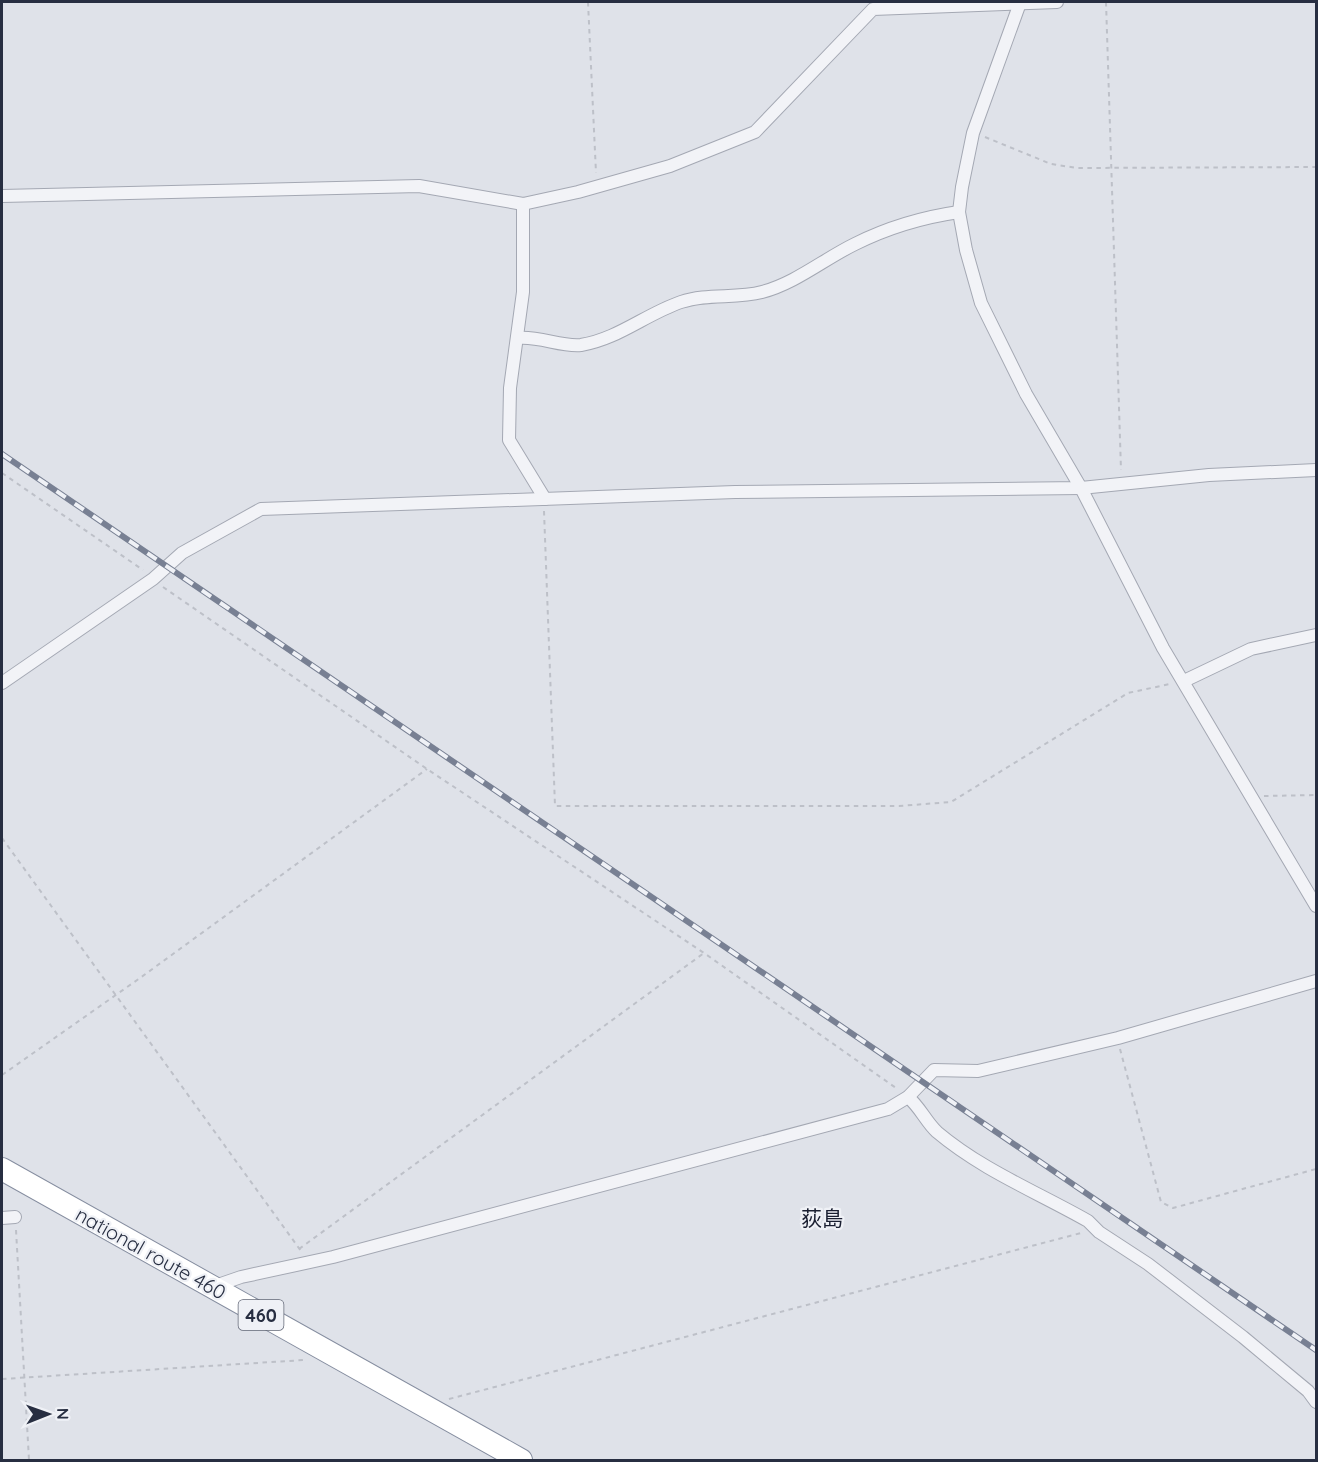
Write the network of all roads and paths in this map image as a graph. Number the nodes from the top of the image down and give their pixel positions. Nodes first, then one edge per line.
1 (588, 2) edge
2 (1058, 2) edge
3 (1106, 2) edge
4 (1020, 3) edge
5 (973, 133) junction
6 (1317, 167) edge
7 (1110, 169) junction
8 (596, 188) junction
9 (2, 196) edge
10 (523, 204) junction
11 (959, 213) junction
12 (518, 338) junction
13 (1317, 470) edge
14 (2, 473) edge
15 (1121, 482) junction
16 (1081, 488) junction
17 (545, 499) junction
18 (153, 579) junction
19 (1317, 635) edge
20 (1184, 681) junction
21 (2, 683) edge
22 (427, 769) junction
23 (1317, 795) edge
24 (1252, 797) junction
25 (2, 838) edge
26 (1317, 906) edge
27 (704, 953) junction
28 (1317, 981) edge
29 (116, 995) junction
30 (1118, 1038) junction
31 (2, 1075) edge
32 (908, 1097) junction
33 (2, 1169) edge
34 (1317, 1169) edge
35 (15, 1217) joint
36 (2, 1218) edge
37 (1094, 1228) junction
38 (299, 1249) junction
39 (309, 1263) junction
40 (212, 1287) junction
41 (338, 1358) junction
42 (25, 1377) junction
43 (2, 1379) edge
44 (1317, 1402) edge
45 (431, 1410) junction
46 (29, 1461) edge
47 (521, 1461) edge

1 - 8 path
2 - 4 street
3 - 7 path
4 - 5 street
4 - 8 street
5 - 7 path
5 - 11 street
6 - 7 path
7 - 15 path
8 - 10 street
9 - 10 street
10 - 12 street
11 - 12 street
11 - 16 street
12 - 17 street
13 - 15 street
14 - 18 path
15 - 16 street
16 - 17 street
16 - 20 street
17 - 18 street
17 - 20 path
18 - 21 street
18 - 22 path
19 - 20 street
20 - 24 street
22 - 27 path
22 - 29 path
23 - 24 path
24 - 26 street
25 - 29 path
27 - 32 path
27 - 38 path
28 - 30 street
29 - 31 path
29 - 38 path
30 - 32 street
30 - 34 path
32 - 37 street
32 - 39 street
33 - 40 highway, national route 460 / 460
35 - 36 street
35 - 42 path
37 - 44 street
37 - 45 path
38 - 39 path
39 - 40 street
40 - 41 highway, national route 460 / 460
41 - 42 path
41 - 45 highway, national route 460 / 460
42 - 43 path
42 - 46 path
45 - 47 highway, national route 460 / 460

